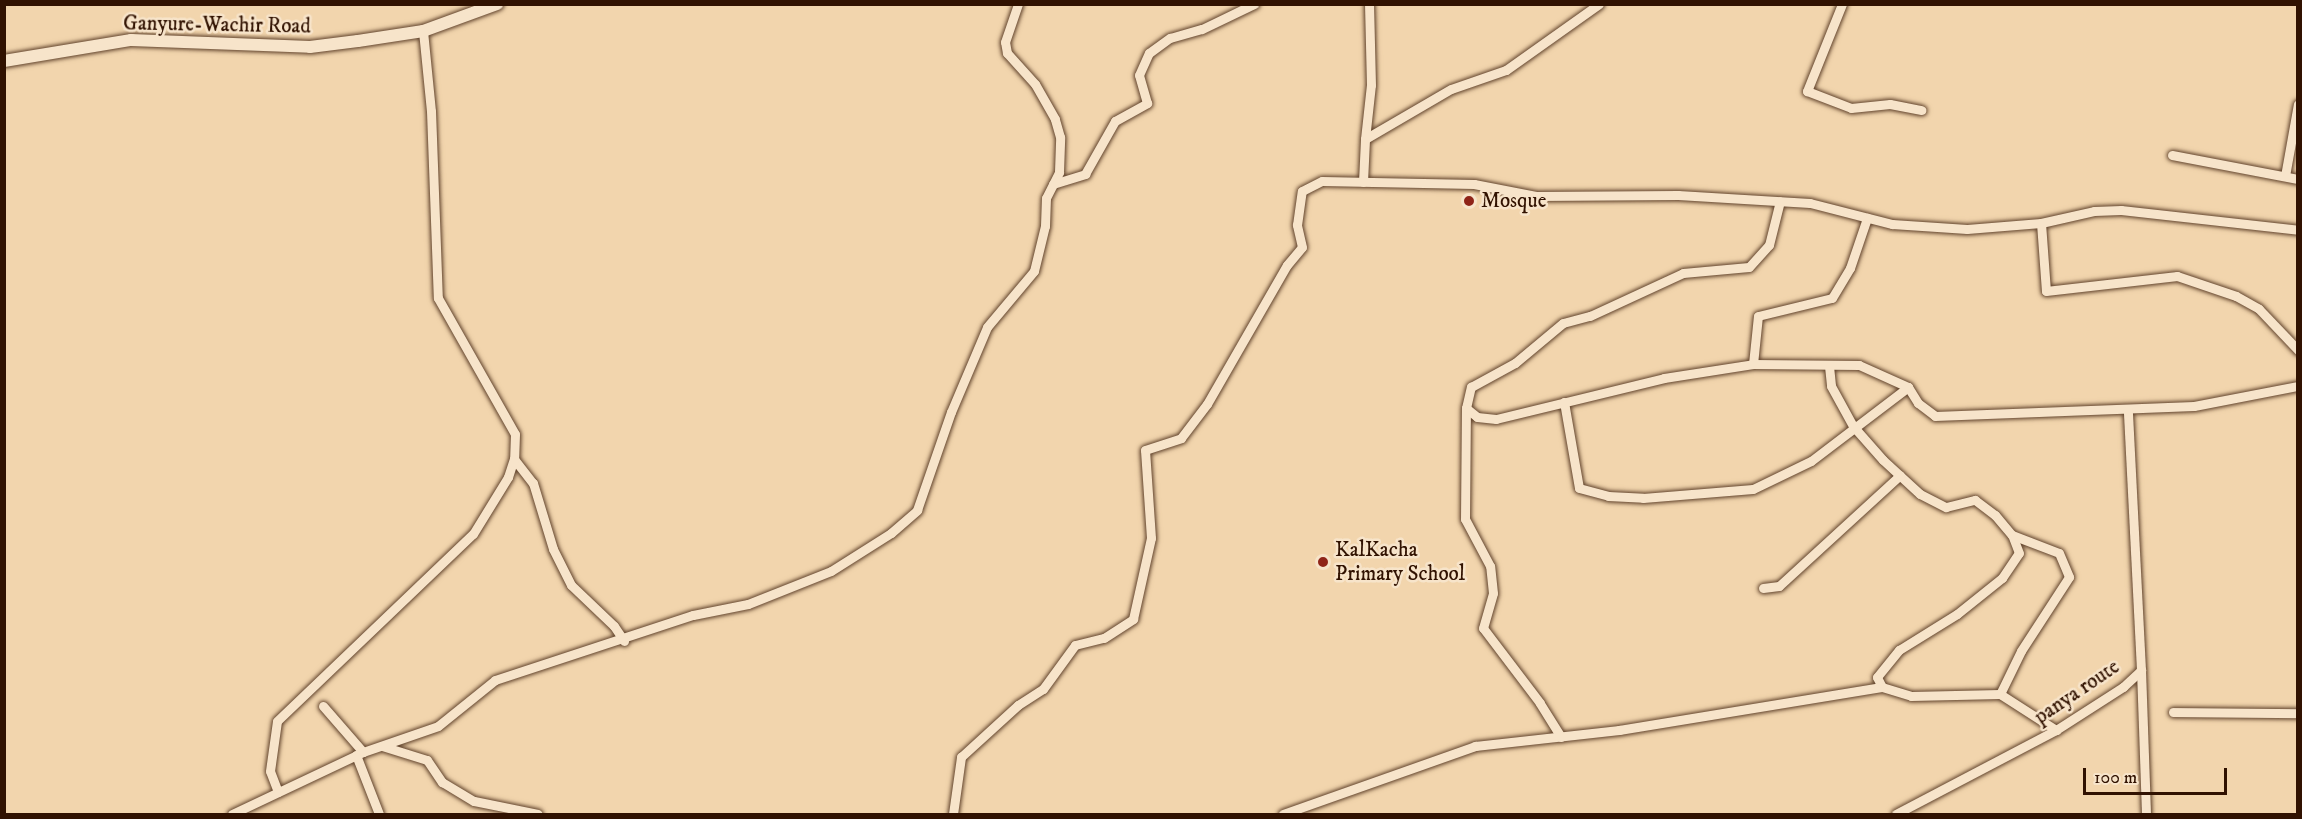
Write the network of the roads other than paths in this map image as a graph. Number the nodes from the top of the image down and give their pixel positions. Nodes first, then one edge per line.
1 (497, 4) edge
2 (1018, 4) edge
3 (1254, 4) edge
4 (1369, 4) edge
5 (1599, 4) edge
6 (1842, 4) edge
7 (423, 31) junction
8 (4, 60) edge
9 (2298, 104) edge
10 (1921, 110) dead end
11 (1365, 139) junction
12 (2172, 155) dead end
13 (2285, 176) junction
14 (2298, 179) edge
15 (1363, 182) junction
16 (1053, 184) junction
17 (1780, 201) junction
18 (1867, 218) junction
19 (2041, 223) junction
20 (2298, 230) edge
21 (2298, 350) edge
22 (1753, 364) junction
23 (1829, 366) junction
24 (2298, 386) edge
25 (1908, 387) junction
26 (1564, 402) junction
27 (1466, 408) junction
28 (2128, 410) junction
29 (1853, 426) junction
30 (514, 459) junction
31 (1900, 475) junction
32 (2012, 535) junction
33 (1763, 588) dead end
34 (624, 641) junction
35 (2141, 670) junction
36 (1882, 687) junction
37 (2000, 694) junction
38 (323, 706) dead end
39 (2172, 712) dead end
40 (2298, 713) edge
41 (2056, 730) junction
42 (1560, 737) junction
43 (382, 746) junction
44 (360, 754) junction
45 (278, 792) junction
46 (232, 814) edge
47 (379, 814) edge
48 (538, 814) edge
49 (953, 814) edge
50 (1283, 814) edge
51 (1896, 814) edge
52 (2146, 814) edge

1 - 7 street, Ganyure-Wachir Road
2 - 16 street
3 - 16 street
4 - 11 street
5 - 11 street
6 - 10 street
7 - 8 street, Ganyure-Wachir Road
7 - 30 street
9 - 13 street
11 - 15 street
12 - 13 street
13 - 14 street
15 - 17 street
15 - 49 street
16 - 34 street
17 - 18 street
17 - 27 street
18 - 19 street
18 - 22 street
19 - 20 street
19 - 21 street
22 - 23 street
22 - 26 street
23 - 25 street
23 - 29 street
24 - 28 street
25 - 28 street
25 - 29 street
26 - 27 street
26 - 29 street
27 - 42 street
28 - 35 street, panya route
29 - 31 street
30 - 34 street
30 - 45 street
31 - 32 street
31 - 33 street
32 - 36 street
32 - 37 street
34 - 43 street
35 - 41 street, panya route
35 - 52 street
36 - 37 street
36 - 42 street
37 - 41 street
38 - 44 street
39 - 40 street
41 - 51 street, panya route
42 - 50 street
43 - 44 street
43 - 48 street
44 - 45 street
44 - 47 street
45 - 46 street

